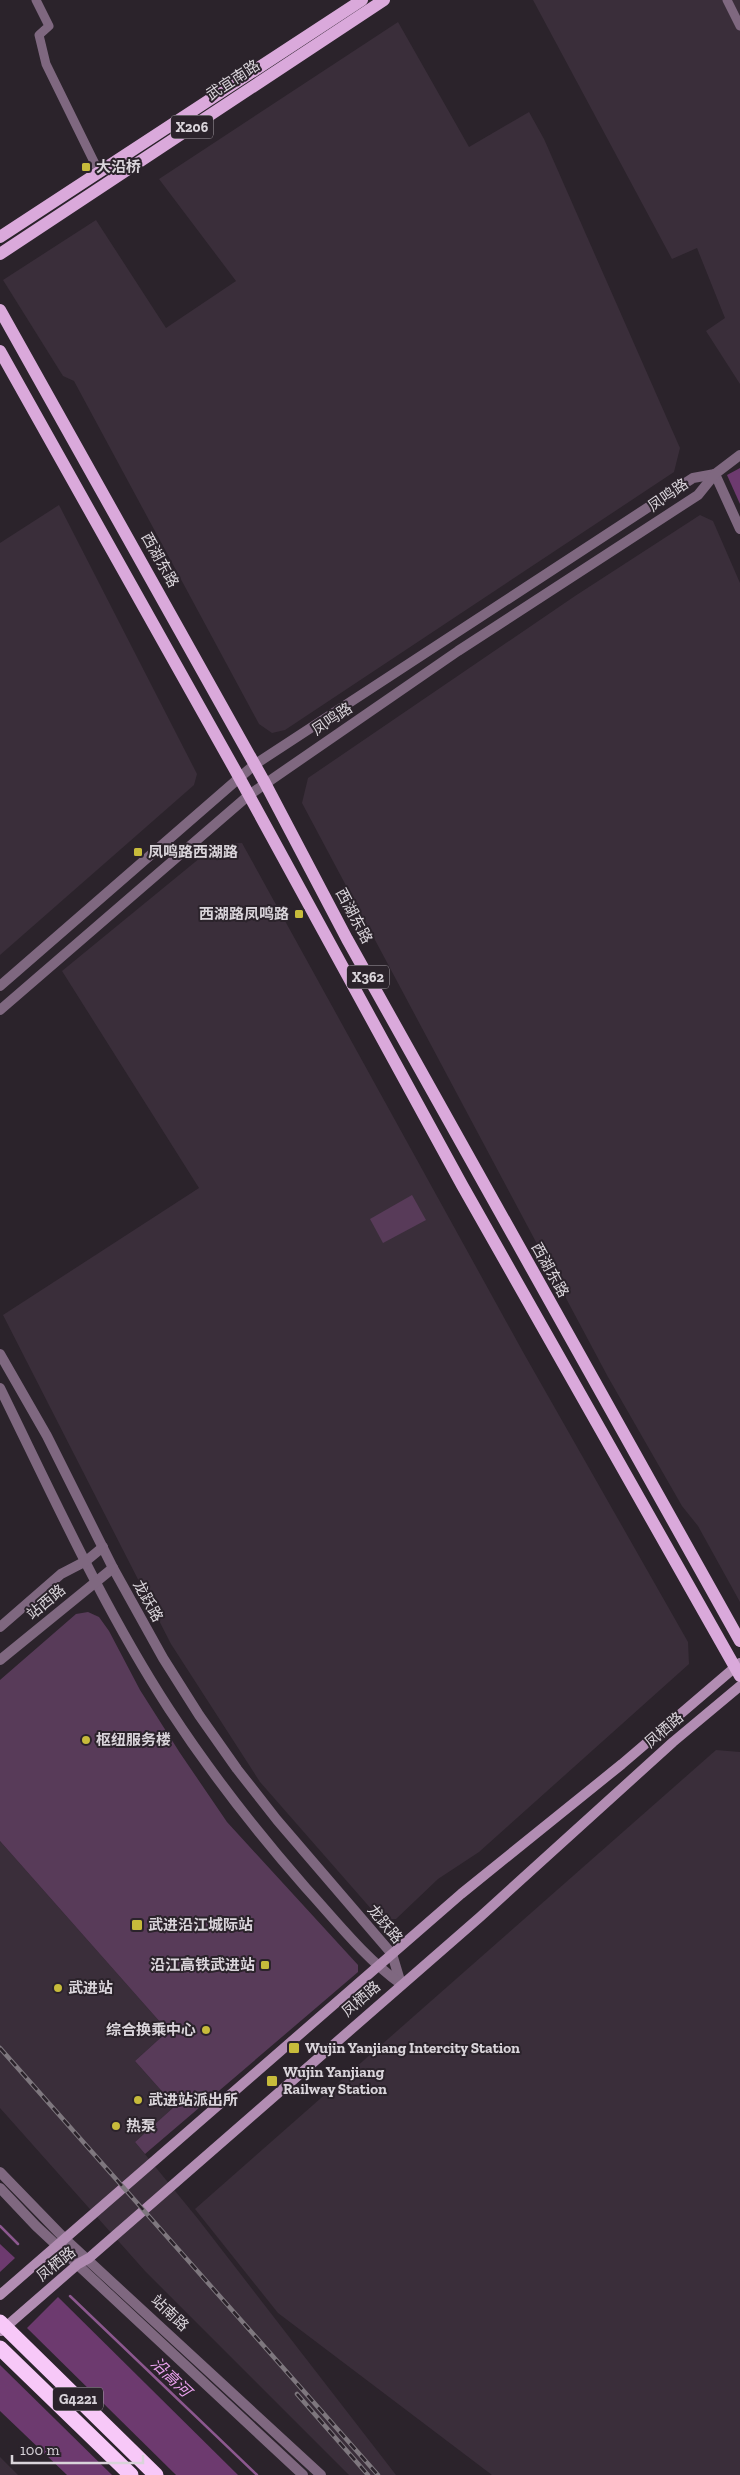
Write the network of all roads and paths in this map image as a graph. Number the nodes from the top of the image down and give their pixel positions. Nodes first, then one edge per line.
1 (36, 0) edge
2 (362, 0) edge
3 (384, 0) edge
4 (727, 0) edge
5 (740, 26) edge
6 (99, 172) junction
7 (0, 237) edge
8 (0, 254) edge
9 (0, 310) edge
10 (0, 351) edge
11 (740, 455) edge
12 (715, 474) junction
13 (740, 529) edge
14 (254, 765) junction
15 (240, 777) junction
16 (265, 783) junction
17 (249, 795) junction
18 (0, 986) edge
19 (0, 1010) edge
20 (0, 1354) edge
21 (0, 1388) edge
22 (103, 1547) junction
23 (86, 1561) junction
24 (112, 1568) junction
25 (94, 1580) junction
26 (0, 1627) edge
27 (740, 1642) edge
28 (0, 1660) edge
29 (738, 1668) edge
30 (740, 1686) edge
31 (392, 1954) junction
32 (377, 1967) junction
33 (401, 1984) junction
34 (0, 2172) edge
35 (0, 2188) edge
36 (61, 2242) junction
37 (88, 2258) junction
38 (78, 2264) junction
39 (0, 2295) edge
40 (0, 2322) edge
41 (0, 2332) edge
42 (0, 2348) edge
43 (131, 2475) edge
44 (156, 2475) edge
45 (303, 2475) edge
46 (322, 2475) edge

1 - 6 street
2 - 6 main road, 武宜南路 / X206
3 - 8 main road, 武宜南路 / X206
4 - 5 street
6 - 7 main road, 武宜南路 / X206
9 - 14 main road, 西湖东路 / X362
10 - 15 main road, X362
11 - 12 street
12 - 13 street
12 - 14 street, 凤鸣路
12 - 16 street, 凤鸣路
14 - 15 street, 凤鸣路
14 - 16 main road, 西湖东路 / X362
15 - 17 main road, X362
15 - 18 street, 凤鸣路
16 - 17 street, 凤鸣路
16 - 27 main road, 西湖东路 / X362
17 - 19 street, 凤鸣路
17 - 29 main road, X362
20 - 22 street, 龙跃路
21 - 23 street
22 - 23 street, 站西路
22 - 24 street, 龙跃路
23 - 25 street
23 - 26 street, 站西路
24 - 25 street, 站西路
24 - 31 street, 龙跃路
25 - 28 street, 站西路
25 - 32 street
29 - 31 main road, 凤栖路
30 - 33 main road, 凤栖路
31 - 32 main road, 凤栖路
31 - 33 street, 龙跃路
32 - 33 street
32 - 36 main road, 凤栖路
33 - 37 main road, 凤栖路
34 - 36 street, 站南路
35 - 36 street, 站南路
36 - 37 street, 站南路
36 - 38 street, 站南路
36 - 39 main road, 凤栖路
37 - 38 main road, 凤栖路
37 - 46 street, 站南路
38 - 41 main road, 凤栖路
38 - 45 street, 站南路
40 - 44 highway, G4221, bridge
42 - 43 highway, G4221

